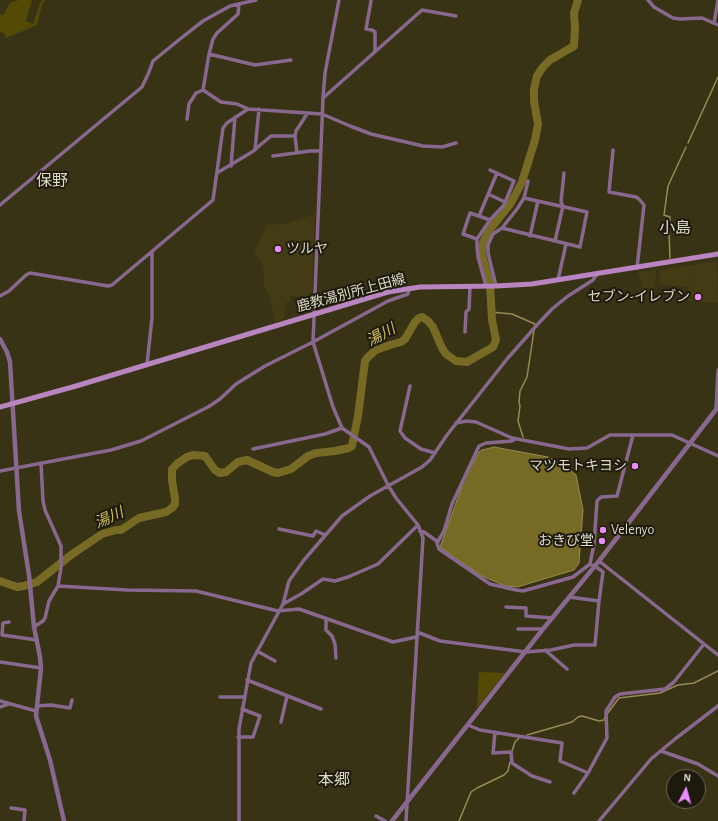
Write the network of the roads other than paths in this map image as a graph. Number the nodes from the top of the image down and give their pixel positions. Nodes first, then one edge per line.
1 (256, 0) edge
2 (339, 0) edge
3 (648, 0) edge
4 (718, 0) edge
5 (371, 1) dead end
6 (239, 4) junction
7 (456, 16) dead end
8 (714, 23) junction
9 (718, 25) edge
10 (375, 51) junction
11 (209, 54) junction
12 (291, 60) dead end
13 (203, 90) junction
14 (323, 98) junction
15 (248, 109) junction
16 (259, 109) junction
17 (307, 114) junction
18 (322, 114) junction
19 (235, 117) junction
20 (187, 119) dead end
21 (295, 136) junction
22 (456, 143) dead end
23 (255, 150) junction
24 (613, 150) dead end
25 (320, 151) junction
26 (297, 153) junction
27 (273, 156) dead end
28 (231, 166) junction
29 (490, 170) dead end
30 (217, 173) junction
31 (497, 173) junction
32 (564, 173) dead end
33 (528, 181) dead end
34 (488, 194) junction
35 (524, 198) junction
36 (538, 201) junction
37 (505, 202) junction
38 (0, 206) edge
39 (563, 206) junction
40 (478, 216) junction
41 (490, 220) junction
42 (502, 228) junction
43 (530, 236) junction
44 (478, 240) junction
45 (555, 241) junction
46 (566, 244) junction
47 (152, 252) junction
48 (718, 254) edge
49 (637, 268) junction
50 (598, 274) junction
51 (558, 280) junction
52 (486, 286) junction
53 (495, 286) junction
54 (470, 287) junction
55 (409, 288) junction
56 (0, 296) edge
57 (314, 314) junction
58 (465, 332) dead end
59 (0, 339) edge
60 (313, 342) junction
61 (147, 364) junction
62 (718, 370) edge
63 (410, 386) dead end
64 (13, 403) junction
65 (0, 407) edge
66 (717, 408) edge
67 (456, 423) junction
68 (342, 428) junction
69 (633, 435) junction
70 (515, 439) junction
71 (691, 443) junction
72 (253, 449) dead end
73 (435, 453) junction
74 (718, 456) edge
75 (41, 463) junction
76 (17, 468) junction
77 (0, 471) edge
78 (388, 485) junction
79 (418, 526) junction
80 (280, 529) dead end
81 (420, 531) junction
82 (325, 535) junction
83 (438, 542) junction
84 (599, 561) junction
85 (590, 564) junction
86 (595, 566) junction
87 (58, 586) junction
88 (569, 597) junction
89 (598, 602) junction
90 (283, 604) junction
91 (506, 608) dead end
92 (278, 611) junction
93 (326, 618) junction
94 (553, 618) junction
95 (9, 622) dead end
96 (34, 627) junction
97 (518, 628) dead end
98 (543, 629) junction
99 (417, 632) junction
100 (416, 637) junction
101 (36, 640) junction
102 (704, 644) junction
103 (545, 650) junction
104 (257, 651) junction
105 (526, 652) junction
106 (718, 655) edge
107 (336, 658) dead end
108 (0, 662) edge
109 (275, 662) dead end
110 (41, 668) junction
111 (567, 669) dead end
112 (247, 680) junction
113 (287, 696) junction
114 (220, 697) dead end
115 (244, 698) junction
116 (72, 700) dead end
117 (0, 701) edge
118 (8, 704) junction
119 (718, 706) edge
120 (0, 707) edge
121 (36, 709) junction
122 (242, 709) junction
123 (321, 709) dead end
124 (281, 722) dead end
125 (468, 725) junction
126 (495, 732) junction
127 (238, 737) junction
128 (661, 751) junction
129 (588, 773) junction
130 (718, 776) edge
131 (550, 782) dead end
132 (574, 793) dead end
133 (407, 802) junction
134 (11, 808) dead end
135 (376, 816) dead end
136 (24, 821) edge
137 (64, 821) edge
138 (239, 821) edge
139 (384, 821) edge
140 (392, 821) edge
141 (406, 821) edge
142 (599, 821) edge

1 - 6 street
2 - 14 street
3 - 8 street
4 - 8 street
5 - 10 street
6 - 11 street
6 - 38 street
7 - 10 street
8 - 9 street
10 - 14 street
11 - 12 street
11 - 13 street
13 - 15 street
13 - 20 street
14 - 18 street
15 - 16 street
15 - 19 street
16 - 17 street
16 - 23 street
17 - 18 street
17 - 21 street
18 - 22 street
18 - 25 street
19 - 28 street
19 - 30 street
21 - 23 street
21 - 26 street
23 - 28 street
24 - 49 street
25 - 26 street
25 - 57 street
26 - 27 street
28 - 30 street
29 - 31 street
30 - 47 street
31 - 34 street
31 - 37 street
32 - 39 street
33 - 35 street
34 - 37 street
34 - 40 street
35 - 36 street
35 - 42 street
36 - 39 street
36 - 43 street
37 - 41 street
39 - 45 street
39 - 46 street
40 - 41 street
40 - 44 street
41 - 44 street
42 - 43 street
42 - 53 street
43 - 45 street
44 - 52 street
45 - 46 street
46 - 51 street
47 - 56 street
47 - 61 street
48 - 49 main road, 鹿教湯別所上田線
49 - 50 main road, 鹿教湯別所上田線
50 - 51 main road, 鹿教湯別所上田線
50 - 67 street
51 - 53 main road, 鹿教湯別所上田線
52 - 53 main road, 鹿教湯別所上田線
52 - 54 main road, 鹿教湯別所上田線
54 - 55 main road, 鹿教湯別所上田線
54 - 58 street
55 - 57 main road, 鹿教湯別所上田線
55 - 60 street
57 - 60 street
57 - 61 main road, 鹿教湯別所上田線
59 - 64 street
60 - 68 street
60 - 75 street
61 - 64 main road, 鹿教湯別所上田線
62 - 66 street
63 - 73 street
64 - 65 main road, 鹿教湯別所上田線
64 - 76 street
66 - 71 street
67 - 70 street
67 - 73 street
68 - 72 street
68 - 78 street
69 - 70 street
69 - 71 street
69 - 85 street
70 - 83 street
71 - 74 street
71 - 84 street
73 - 78 street
75 - 76 street
75 - 87 street
76 - 77 street
76 - 96 street
78 - 79 street
78 - 82 street
79 - 81 street
79 - 90 street
80 - 82 street
81 - 83 street
81 - 99 street
82 - 90 street
83 - 85 street
84 - 86 street
84 - 102 street
85 - 86 street
86 - 88 street
86 - 89 street
87 - 92 street
87 - 96 street
88 - 89 street
88 - 94 street
89 - 103 street
90 - 92 street
91 - 94 street
92 - 93 street
92 - 104 street
93 - 100 street
93 - 107 street
94 - 98 street
95 - 101 street
96 - 101 street
97 - 98 street
98 - 105 street
99 - 100 street
99 - 105 street
100 - 133 street
101 - 110 street
102 - 106 street
102 - 129 street
103 - 105 street
103 - 111 street
104 - 109 street
104 - 112 street
105 - 125 street
108 - 110 street
110 - 121 street
112 - 113 street
112 - 115 street
113 - 123 street
113 - 124 street
114 - 115 street
115 - 122 street
116 - 121 street
117 - 118 street
118 - 120 street
118 - 121 street
119 - 128 street
121 - 137 street
122 - 127 street
122 - 127 street
125 - 126 street
125 - 133 street
126 - 129 street
126 - 131 street
127 - 138 street
128 - 130 street
128 - 142 street
129 - 132 street
133 - 140 street
133 - 141 street
134 - 136 street
135 - 139 street

